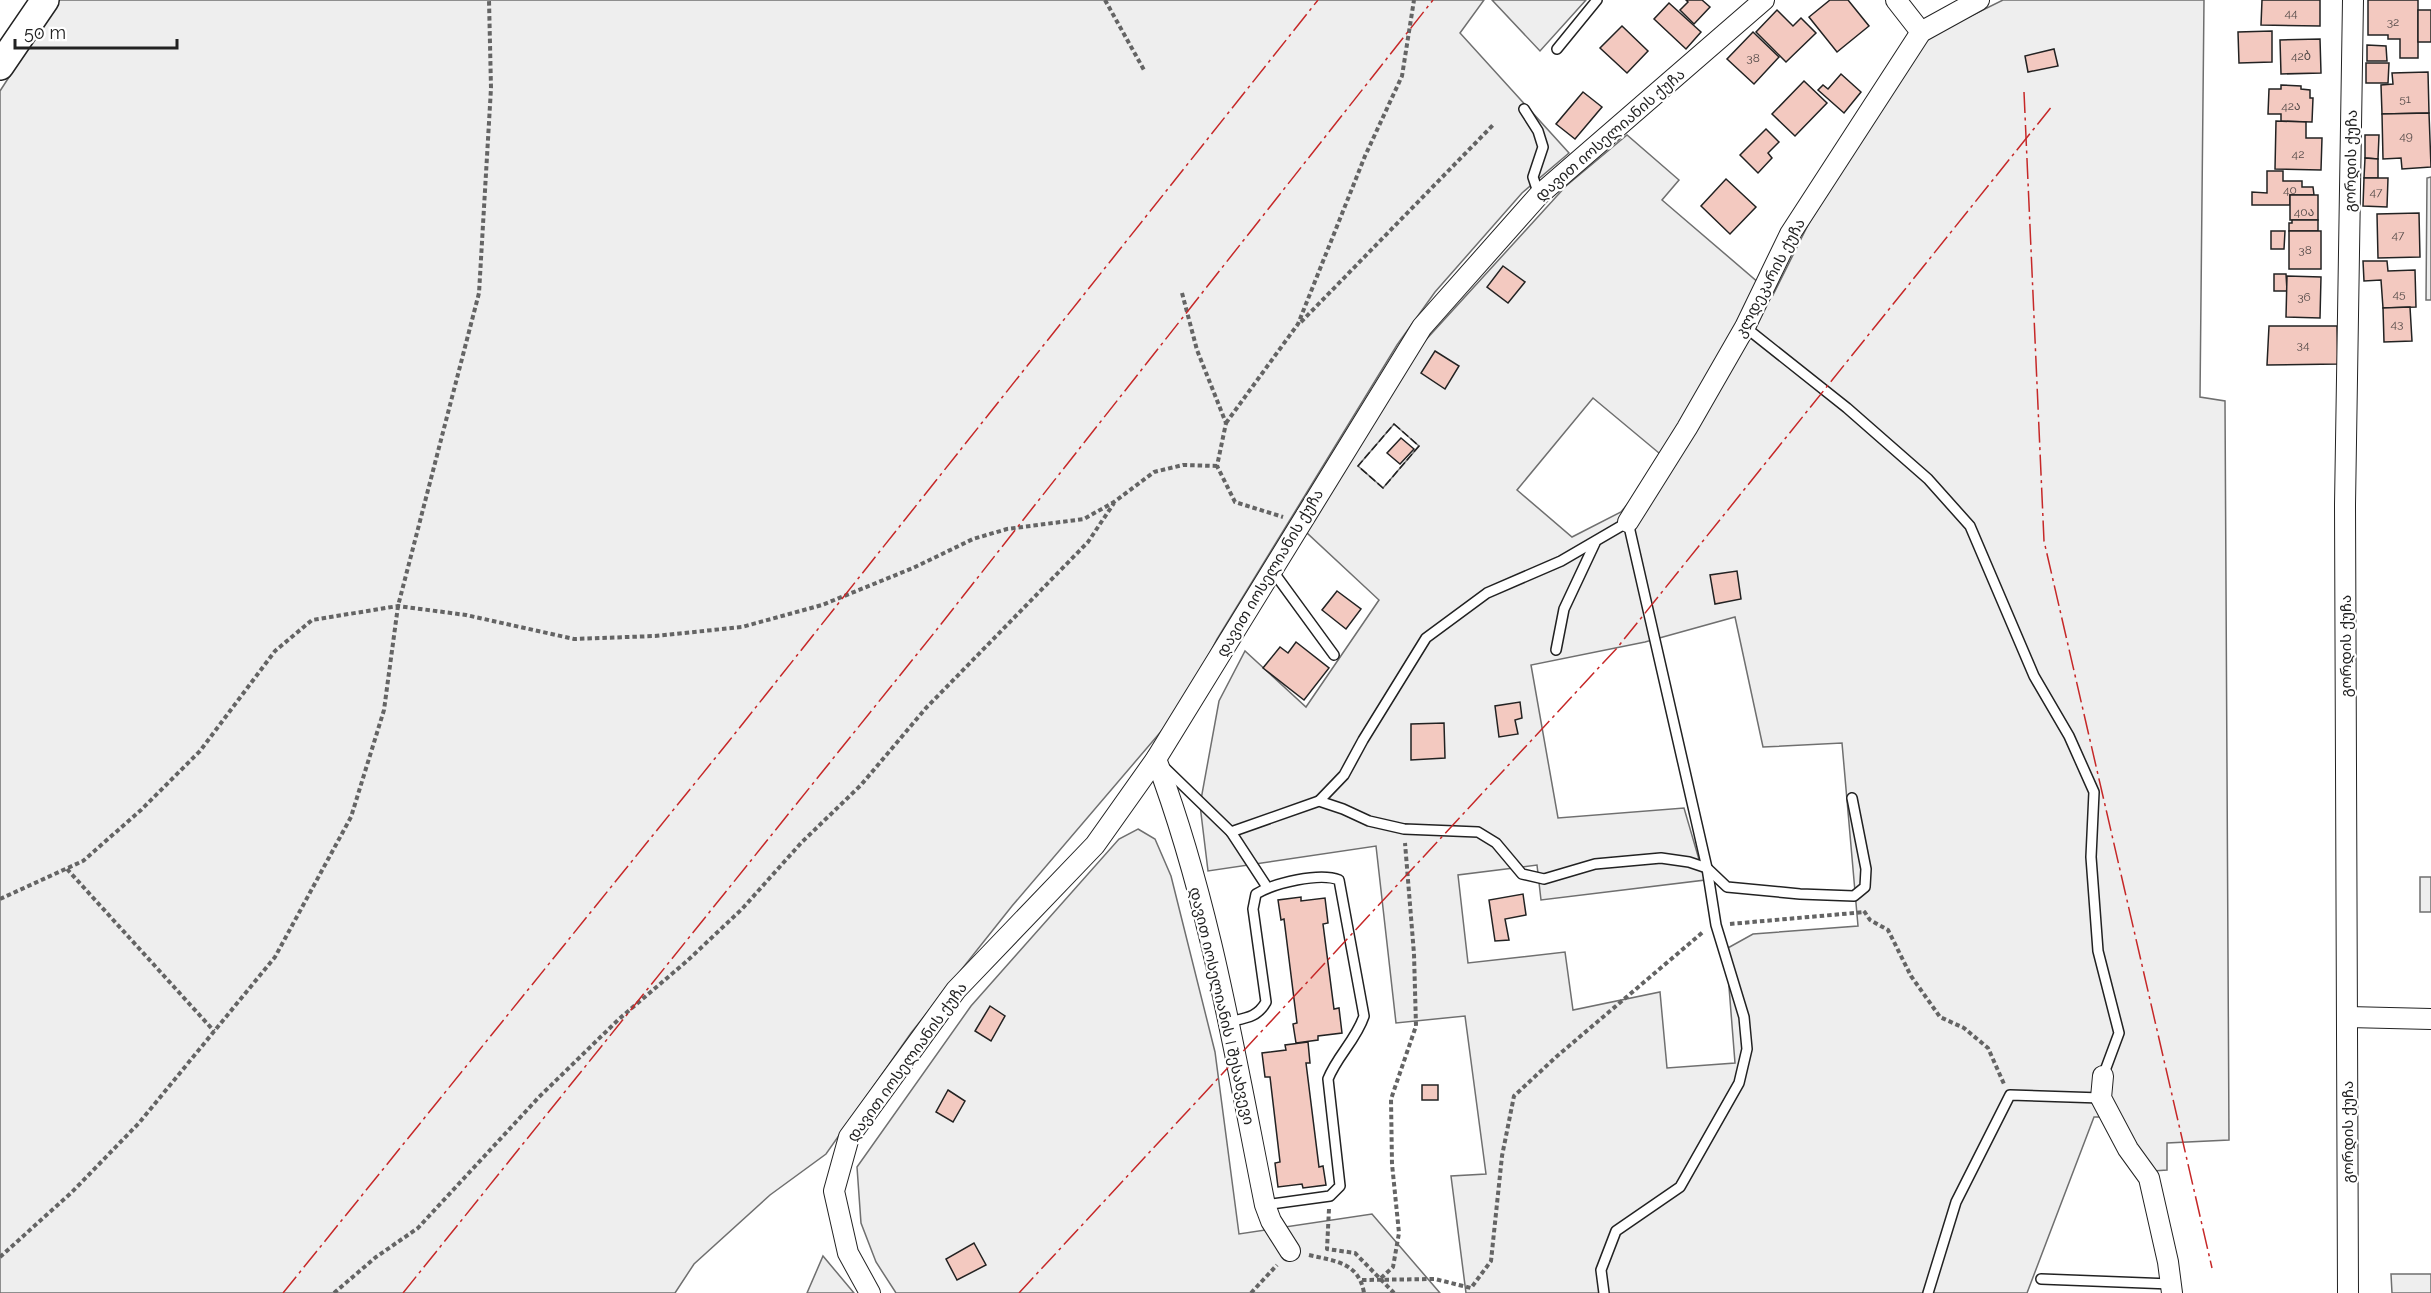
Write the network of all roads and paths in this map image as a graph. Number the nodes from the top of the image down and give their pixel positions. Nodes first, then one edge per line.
1 (45, 0) edge
2 (489, 0) edge
3 (1105, 0) edge
4 (1414, 0) edge
5 (1597, 0) edge
6 (1764, 0) edge
7 (1896, 0) edge
8 (1979, 0) edge
9 (2354, 0) edge
10 (1921, 32) junction
11 (1557, 49) dead end
12 (0, 66) edge
13 (1144, 70) dead end
14 (1524, 109) dead end
15 (1493, 125) dead end
16 (1539, 195) junction
17 (1182, 293) dead end
18 (1298, 324) junction
19 (1745, 327) junction
20 (1226, 423) junction
21 (1218, 466) junction
22 (1114, 502) junction
23 (1628, 522) junction
24 (1300, 523) junction
25 (1595, 543) junction
26 (1272, 570) junction
27 (398, 606) junction
28 (1556, 650) dead end
29 (1334, 655) dead end
30 (1156, 759) junction
31 (1851, 798) dead end
32 (1319, 801) junction
33 (1404, 829) junction
34 (1231, 832) junction
35 (1707, 868) junction
36 (67, 869) junction
37 (1267, 887) junction
38 (1854, 896) junction
39 (0, 899) edge
40 (1865, 912) junction
41 (1716, 925) junction
42 (2348, 1017) junction
43 (2431, 1019) edge
44 (1228, 1022) junction
45 (214, 1030) junction
46 (2103, 1076) joint
47 (2010, 1095) junction
48 (2101, 1098) junction
49 (1330, 1196) junction
50 (1265, 1205) junction
51 (1290, 1251) junction
52 (0, 1257) edge
53 (1380, 1279) junction
54 (2041, 1279) dead end
55 (1362, 1280) junction
56 (2171, 1288) edge
57 (334, 1293) edge
58 (870, 1293) edge
59 (1251, 1293) edge
60 (1364, 1293) edge
61 (1394, 1293) edge
62 (1604, 1293) edge
63 (1928, 1293) edge
64 (2348, 1293) edge

1 - 12 main road
2 - 27 path
3 - 13 path
4 - 18 path
5 - 11 lane
6 - 16 street, დავით იოსელიანის ქუჩა
7 - 10 street
8 - 10 street, კლდეკარის ქუჩა
9 - 42 street, გორდის ქუჩა
10 - 19 street, კლდეკარის ქუჩა
14 - 16 lane
15 - 18 path
16 - 24 street, დავით იოსელიანის ქუჩა
17 - 20 path
18 - 20 path
19 - 23 street, კლდეკარის ქუჩა
19 - 46 lane
20 - 21 path
21 - 22 path
21 - 24 path
22 - 27 path
22 - 57 path
23 - 25 lane
23 - 35 lane
24 - 26 street, დავით იოსელიანის ქუჩა
25 - 28 lane
25 - 32 lane
26 - 29 lane
26 - 30 street, დავით იოსელიანის ქუჩა
27 - 36 path
27 - 45 path
30 - 34 lane
30 - 44 street, დავით იოსელიანის I შესახვევი
30 - 58 street, დავით იოსელიანის ქუჩა
31 - 38 lane
32 - 33 lane
32 - 34 lane
33 - 35 lane
33 - 53 path
34 - 37 lane
35 - 38 lane
35 - 41 lane
36 - 39 path
36 - 45 path
37 - 44 lane
37 - 49 lane
38 - 40 path
40 - 41 path
40 - 47 path
41 - 53 path
41 - 62 lane
42 - 43 street
42 - 64 street, გორდის ქუჩა
44 - 50 street, დავით იოსელიანის I შესახვევი
45 - 52 path
46 - 48 street
47 - 48 lane
47 - 63 lane
48 - 56 street
49 - 50 lane
49 - 53 path
50 - 51 street, დავით იოსელიანის I შესახვევი
51 - 55 path
51 - 59 path
53 - 55 path
53 - 61 path
54 - 56 lane
55 - 60 path

